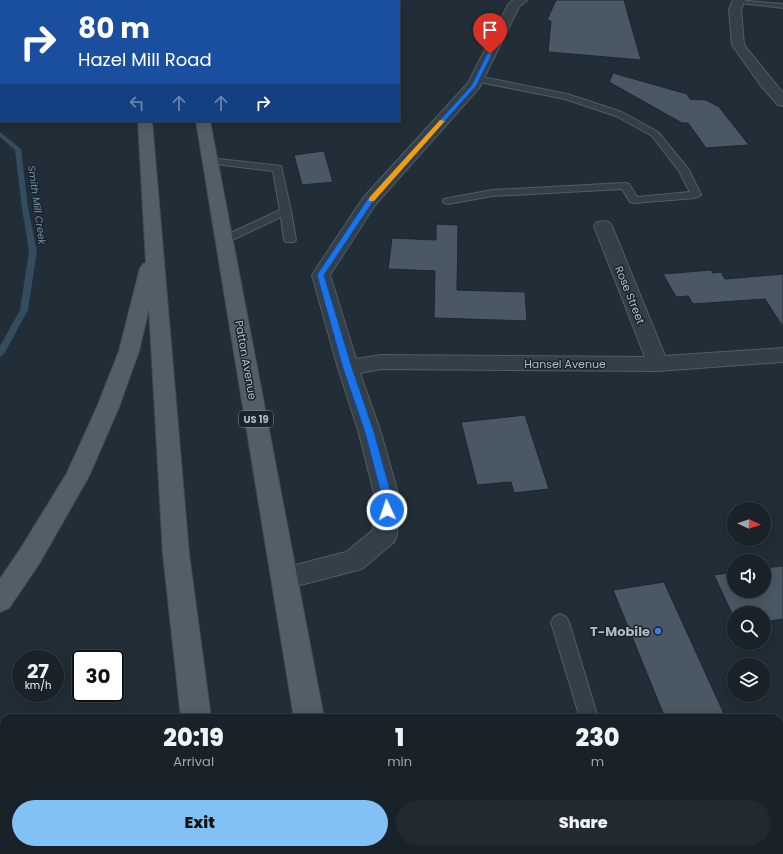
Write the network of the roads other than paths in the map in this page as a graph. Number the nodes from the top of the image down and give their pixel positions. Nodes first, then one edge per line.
1 (521, 0) edge
2 (739, 0) edge
3 (783, 6) edge
4 (477, 80) junction
5 (783, 83) edge
6 (767, 84) junction
7 (783, 102) edge
8 (145, 122) edge
9 (203, 122) edge
10 (210, 162) junction
11 (448, 201) dead end
12 (286, 211) junction
13 (603, 226) dead end
14 (224, 240) junction
15 (290, 240) dead end
16 (153, 247) junction
17 (783, 356) edge
18 (658, 364) junction
19 (348, 368) junction
20 (285, 578) junction
21 (0, 600) edge
22 (560, 622) dead end
23 (196, 714) edge
24 (308, 714) edge
25 (588, 714) edge

1 - 4 street
2 - 3 lane
2 - 6 street
4 - 11 lane
4 - 19 street
5 - 6 street
6 - 7 street
8 - 16 main road
9 - 10 main road, Patton Avenue / US 19
10 - 12 lane
10 - 14 main road, Patton Avenue / US 19
12 - 14 lane
12 - 15 lane
13 - 18 street, Rose Street
14 - 20 main road, Patton Avenue / US 19
16 - 21 main road
16 - 23 main road
17 - 18 street, Hansel Avenue
18 - 19 street, Hansel Avenue
19 - 20 street
20 - 24 main road, Patton Avenue / US 19
22 - 25 lane

